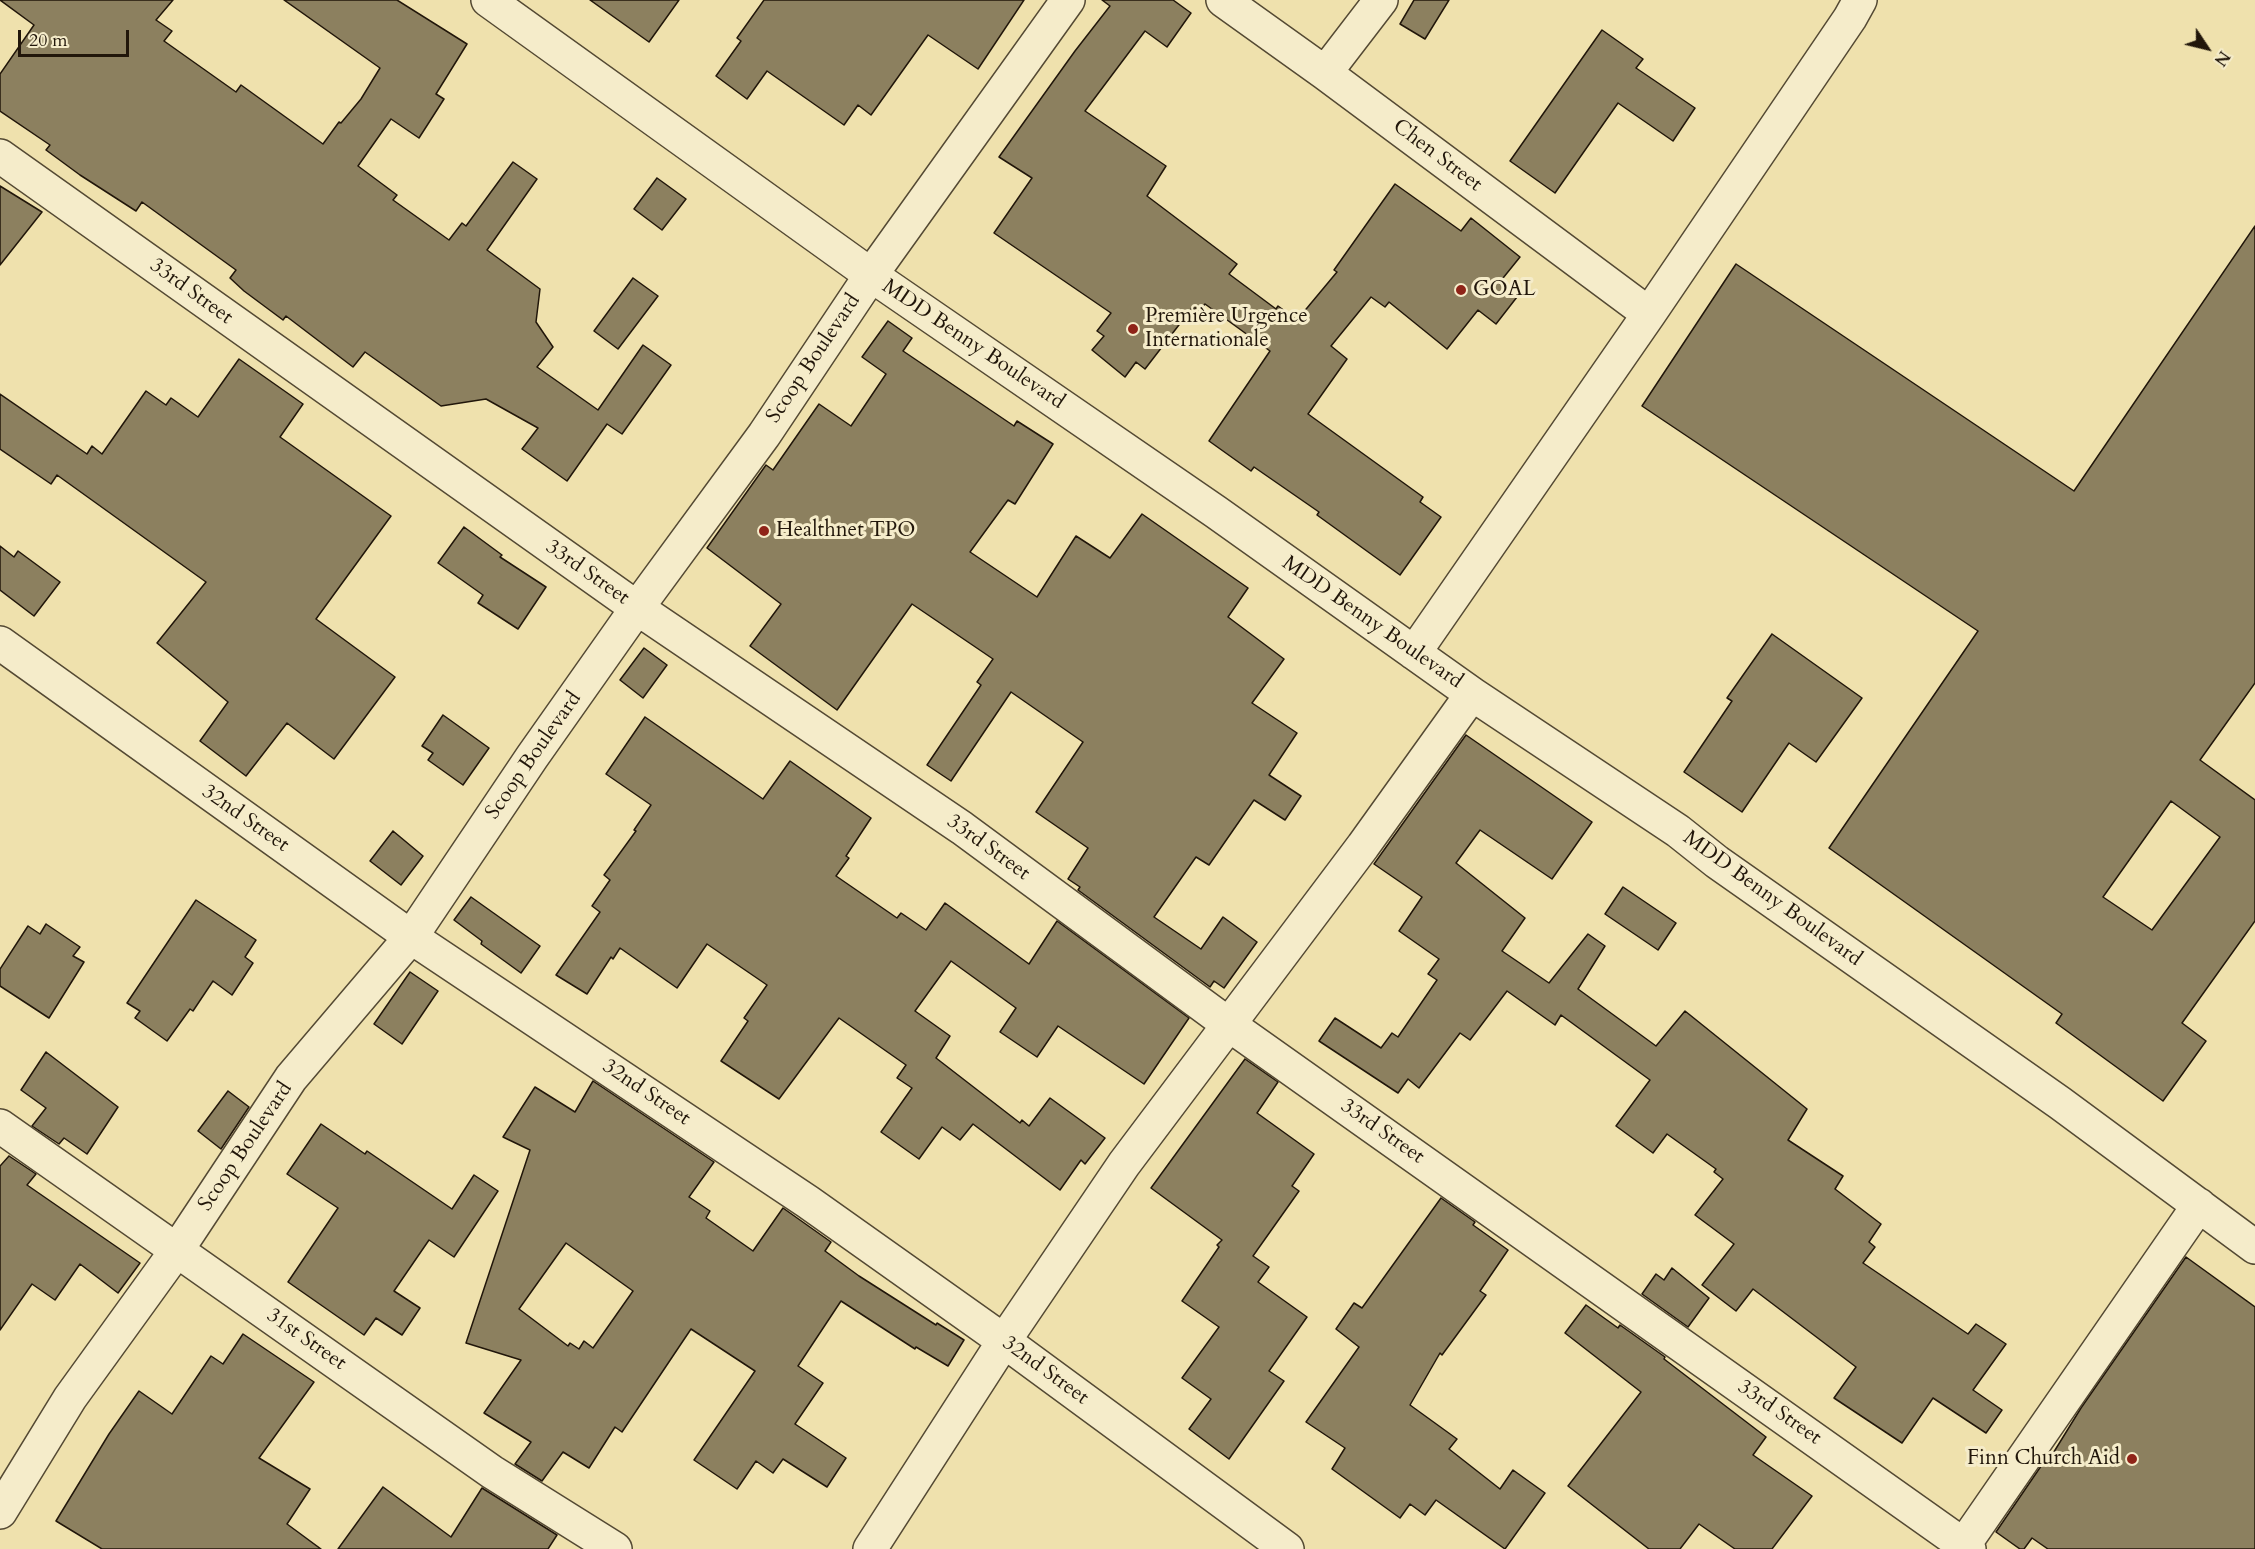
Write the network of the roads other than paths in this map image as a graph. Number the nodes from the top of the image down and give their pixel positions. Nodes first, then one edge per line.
1 (488, 0) edge
2 (1068, 0) edge
3 (1223, 0) edge
4 (1381, 0) edge
5 (1860, 0) edge
6 (1325, 73) junction
7 (0, 156) edge
8 (871, 275) junction
9 (1648, 314) junction
10 (637, 608) junction
11 (0, 643) edge
12 (1414, 653) junction
13 (1472, 694) junction
14 (411, 937) junction
15 (1228, 1024) junction
16 (0, 1126) edge
17 (2199, 1205) junction
18 (2255, 1248) edge
19 (177, 1250) junction
20 (1004, 1341) junction
21 (0, 1512) edge
22 (1965, 1548) edge
23 (615, 1549) edge
24 (870, 1549) edge
25 (1287, 1549) edge

1 - 8 street, MDD Benny Boulevard
2 - 8 street, Scoop Boulevard
3 - 6 street, Chen Street
4 - 6 street
5 - 9 street
6 - 9 street, Chen Street
7 - 10 street, 33rd Street
8 - 10 street, Scoop Boulevard
8 - 12 street, MDD Benny Boulevard
9 - 12 street
10 - 14 street, Scoop Boulevard
10 - 15 street, 33rd Street
11 - 14 street, 32nd Street
12 - 13 street, MDD Benny Boulevard
13 - 15 street
13 - 17 street, MDD Benny Boulevard
14 - 19 street, Scoop Boulevard
14 - 20 street, 32nd Street
15 - 20 street
15 - 22 street, 33rd Street
16 - 19 street, 31st Street
17 - 18 street, MDD Benny Boulevard
17 - 22 street
19 - 21 street, Scoop Boulevard
19 - 23 street, 31st Street
20 - 24 street
20 - 25 street, 32nd Street

